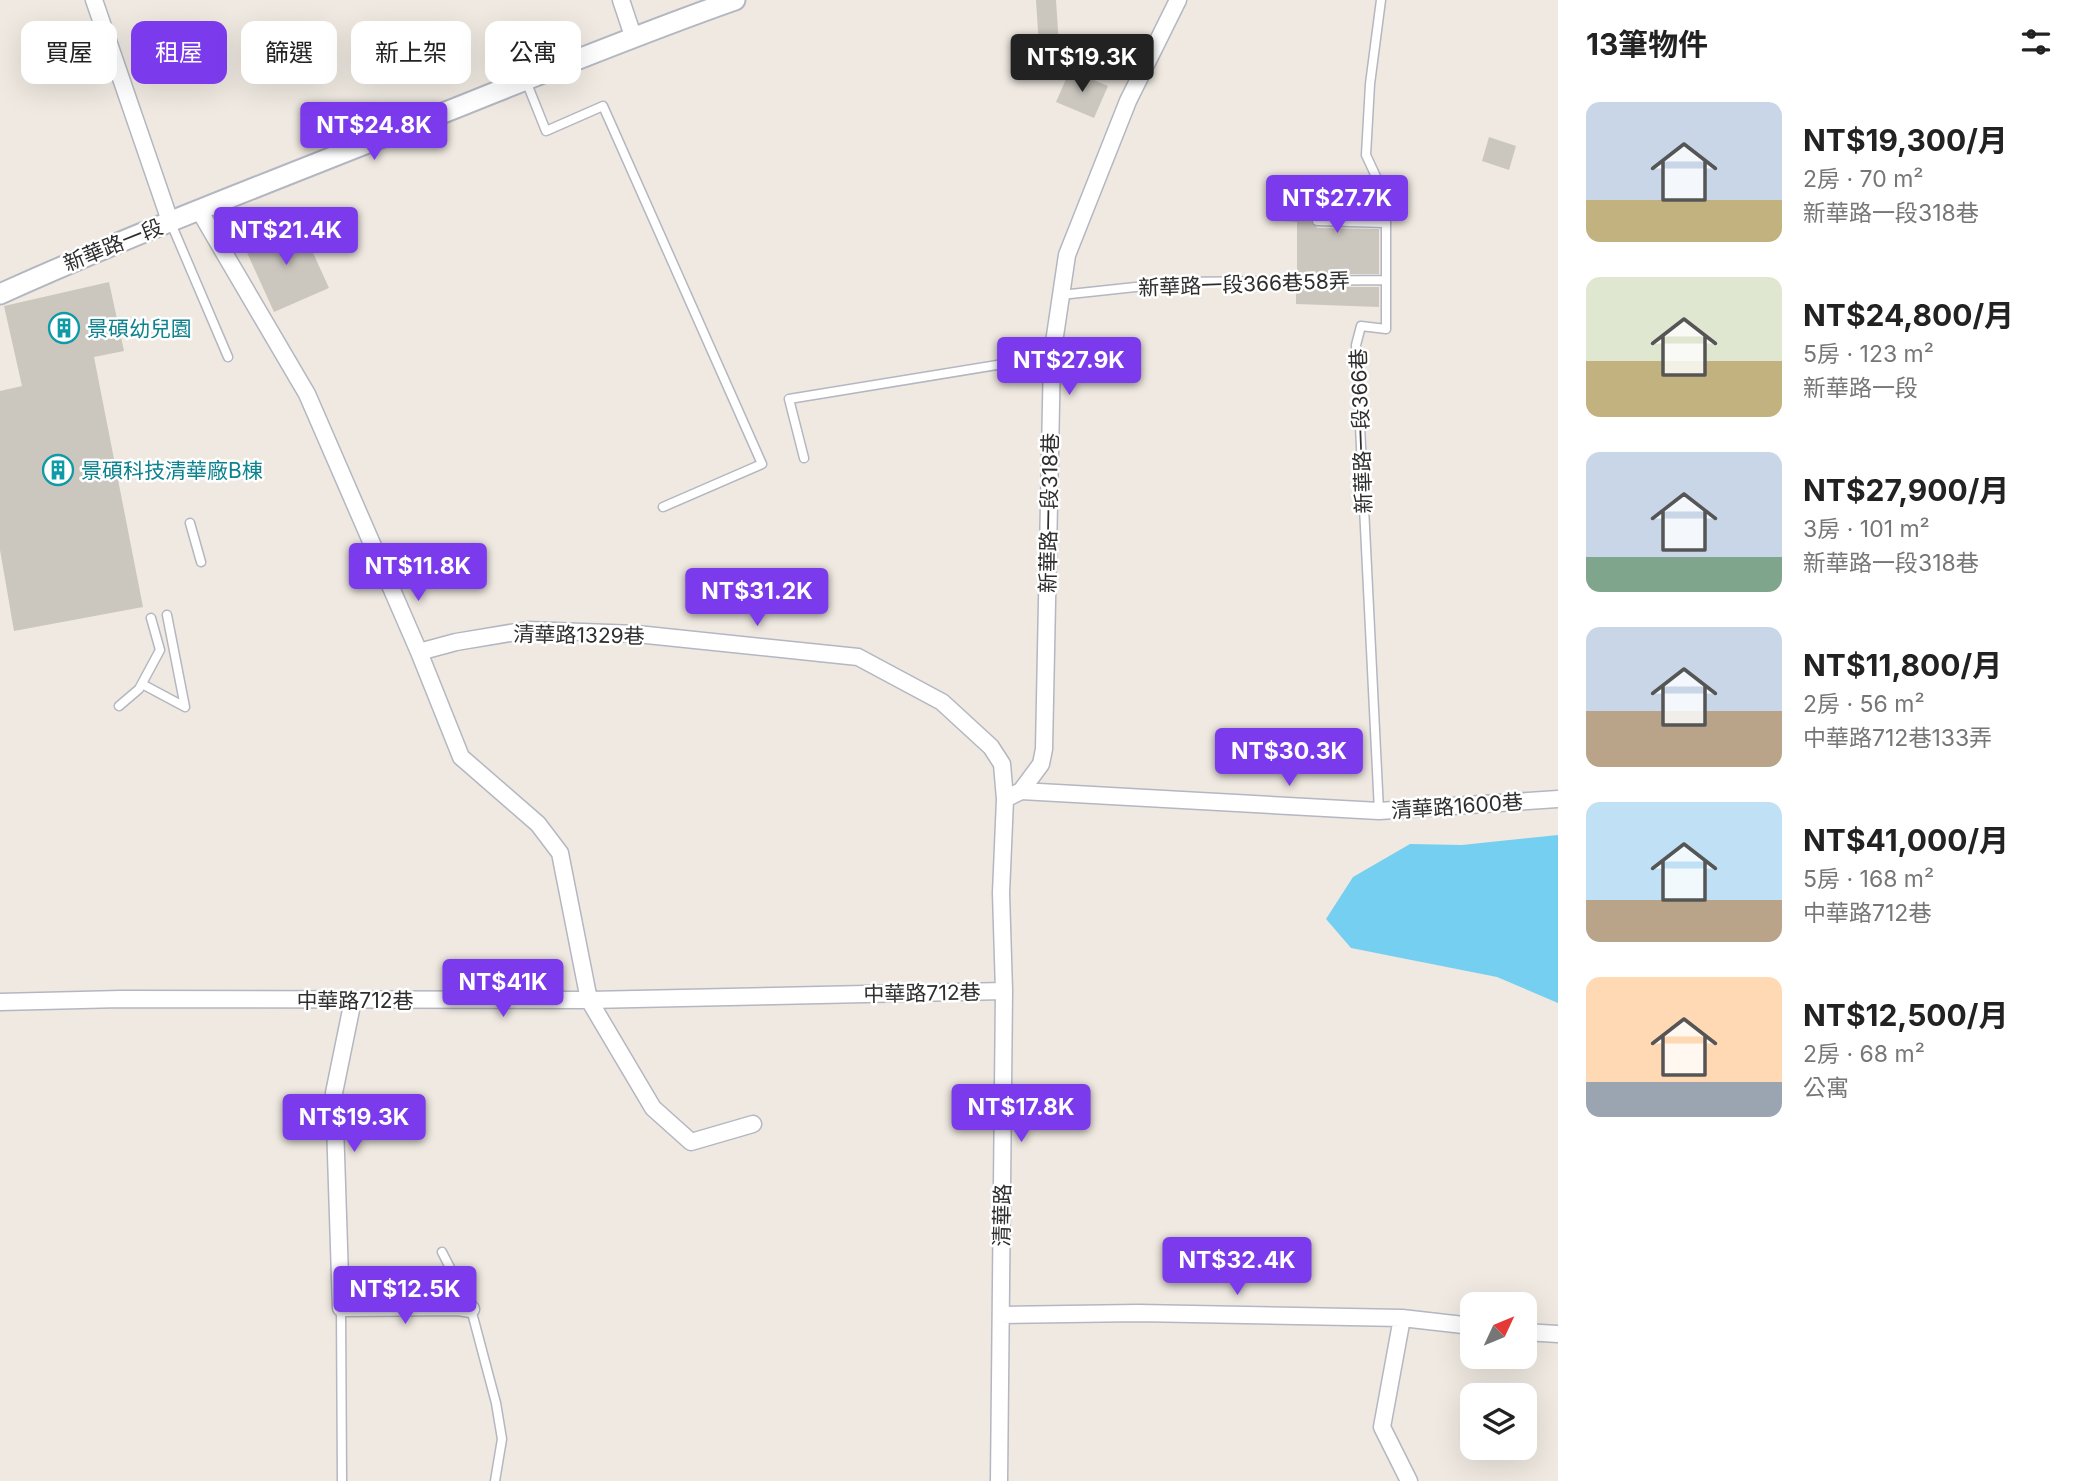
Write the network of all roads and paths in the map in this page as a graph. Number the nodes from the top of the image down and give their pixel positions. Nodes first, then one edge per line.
1 (93, 0) edge
2 (621, 0) edge
3 (735, 0) edge
4 (1178, 0) edge
5 (1381, 0) edge
6 (633, 36) junction
7 (581, 58) edge
8 (518, 84) edge
9 (527, 84) edge
10 (199, 210) junction
11 (1317, 220) dead end
12 (170, 221) junction
13 (1386, 223) junction
14 (1386, 280) junction
15 (0, 294) edge
16 (1061, 295) junction
17 (1052, 356) junction
18 (228, 357) dead end
19 (804, 458) dead end
20 (663, 508) dead end
21 (190, 523) dead end
22 (201, 562) dead end
23 (167, 615) dead end
24 (152, 618) dead end
25 (419, 652) junction
26 (142, 684) junction
27 (119, 706) dead end
28 (1021, 791) junction
29 (1005, 799) junction
30 (1558, 799) edge
31 (1379, 811) junction
32 (1004, 991) junction
33 (353, 1000) junction
34 (589, 1000) junction
35 (0, 1002) edge
36 (753, 1124) dead end
37 (442, 1252) dead end
38 (341, 1308) junction
39 (471, 1309) junction
40 (1001, 1315) junction
41 (1402, 1318) junction
42 (1460, 1325) edge
43 (1537, 1334) edge
44 (1558, 1334) edge
45 (342, 1481) edge
46 (495, 1481) edge
47 (999, 1481) edge
48 (1409, 1481) edge

1 - 12 street
2 - 6 street
3 - 6 street, 新華路一段
4 - 16 street, 新華路一段318巷
5 - 13 lane, 新華路一段366巷
6 - 7 street, 新華路一段
8 - 10 street, 新華路一段
9 - 20 lane
10 - 12 street, 新華路一段
10 - 25 street
11 - 13 lane
12 - 15 street, 新華路一段
12 - 18 lane
13 - 14 lane, 新華路一段366巷
14 - 16 lane, 新華路一段366巷58弄
14 - 31 lane, 新華路一段366巷
16 - 17 street, 新華路一段318巷
17 - 19 lane
17 - 28 street, 新華路一段318巷
21 - 22 lane
23 - 26 lane
24 - 26 lane
25 - 29 street, 清華路1329巷
25 - 34 street
26 - 27 lane
28 - 29 street
28 - 31 street, 清華路1600巷
29 - 32 street, 清華路
30 - 31 street, 清華路1600巷
32 - 34 street, 中華路712巷
32 - 40 street, 清華路
33 - 34 street, 中華路712巷
33 - 35 street, 中華路712巷
33 - 38 street
34 - 36 street
37 - 39 lane
38 - 39 street
38 - 45 lane
39 - 46 lane
40 - 41 street
40 - 47 street, 清華路
41 - 42 street
41 - 48 street
43 - 44 street

